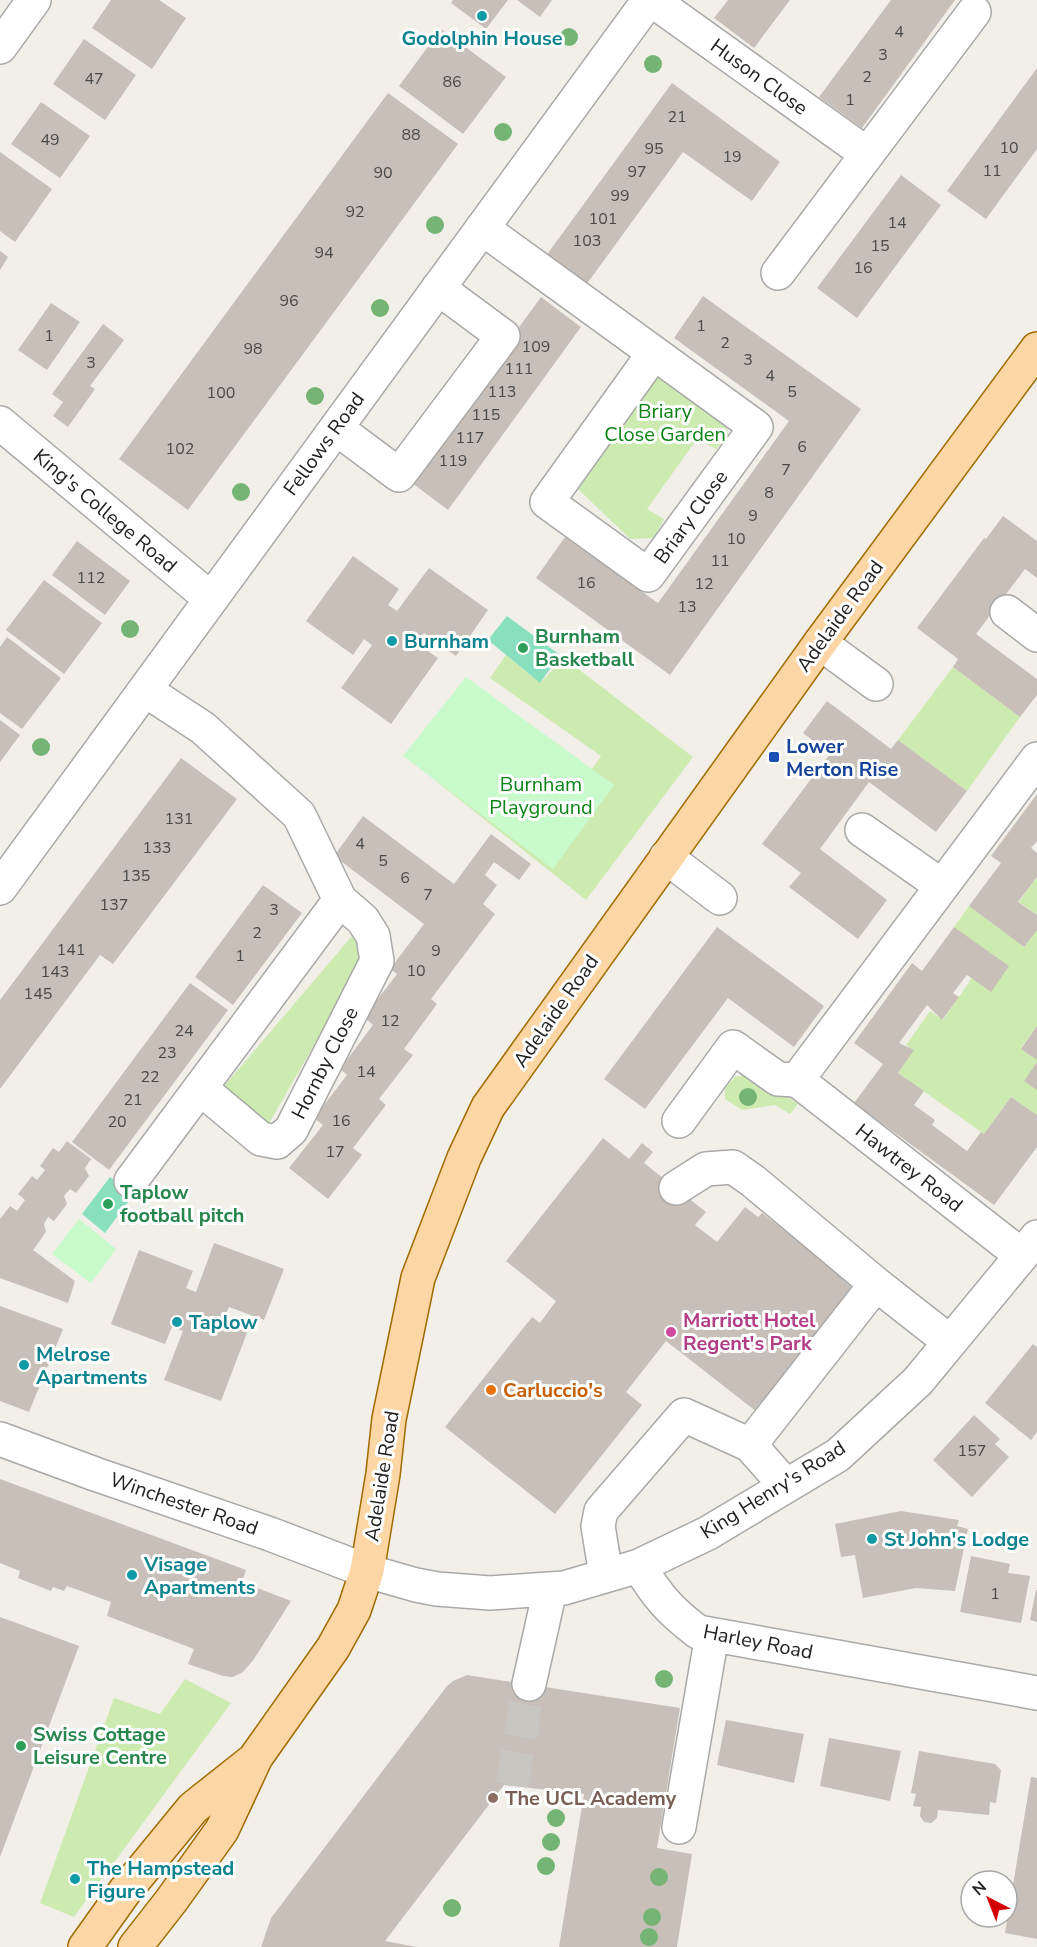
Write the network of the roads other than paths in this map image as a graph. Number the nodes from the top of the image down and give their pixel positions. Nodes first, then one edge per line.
1 (34, 0) edge
2 (650, 0) edge
3 (974, 12) dead end
4 (0, 46) edge
5 (867, 154) junction
6 (482, 228) junction
7 (778, 273) dead end
8 (438, 288) junction
9 (1037, 349) edge
10 (654, 353) junction
11 (0, 423) edge
12 (336, 428) junction
13 (211, 598) junction
14 (1007, 612) dead end
15 (1037, 635) edge
16 (820, 643) junction
17 (876, 684) dead end
18 (145, 690) junction
19 (1037, 759) edge
20 (862, 830) dead end
21 (666, 857) junction
22 (942, 886) junction
23 (0, 888) edge
24 (720, 898) dead end
25 (340, 900) junction
26 (797, 1080) junction
27 (200, 1088) junction
28 (679, 1121) dead end
29 (131, 1181) dead end
30 (676, 1188) dead end
31 (1029, 1246) edge
32 (876, 1284) junction
33 (950, 1342) junction
34 (0, 1439) edge
35 (750, 1445) junction
36 (786, 1486) junction
37 (639, 1566) junction
38 (367, 1571) junction
39 (606, 1575) junction
40 (550, 1590) junction
41 (712, 1635) junction
42 (529, 1684) tunnel mouth
43 (1037, 1692) edge
44 (256, 1757) junction
45 (678, 1827) dead end
46 (85, 1947) edge
47 (135, 1947) edge

1 - 4 street
2 - 5 street, Huson Close
2 - 6 street, Fellows Road
3 - 5 street
5 - 7 street
6 - 8 street, Fellows Road
6 - 10 street, Briary Close
8 - 12 street, Fellows Road
8 - 12 street
9 - 16 main road, Adelaide Road
10 - 10 street, Briary Close
11 - 13 street, King's College Road
12 - 13 street, Fellows Road
13 - 18 street, Fellows Road
14 - 15 street
16 - 17 street
16 - 21 main road, Adelaide Road
18 - 23 street, Fellows Road
18 - 25 street, Hornby Close
19 - 22 street
20 - 22 street
21 - 24 street
21 - 38 main road, Adelaide Road
22 - 26 street
25 - 27 street
25 - 27 street, Hornby Close
26 - 28 street, Hawtrey Road
26 - 31 street, Hawtrey Road
27 - 29 street
30 - 32 street
31 - 33 street, King Henry's Road
32 - 33 street
32 - 35 street
33 - 36 street, King Henry's Road
34 - 38 street, Winchester Road
35 - 36 street
35 - 39 street
36 - 37 street, King Henry's Road
37 - 39 street
37 - 41 street, Harley Road
38 - 40 street
38 - 44 main road, Adelaide Road
39 - 40 street
40 - 42 street
41 - 43 street, Harley Road
41 - 45 street
44 - 46 main road, Adelaide Road
44 - 47 main road, Adelaide Road

